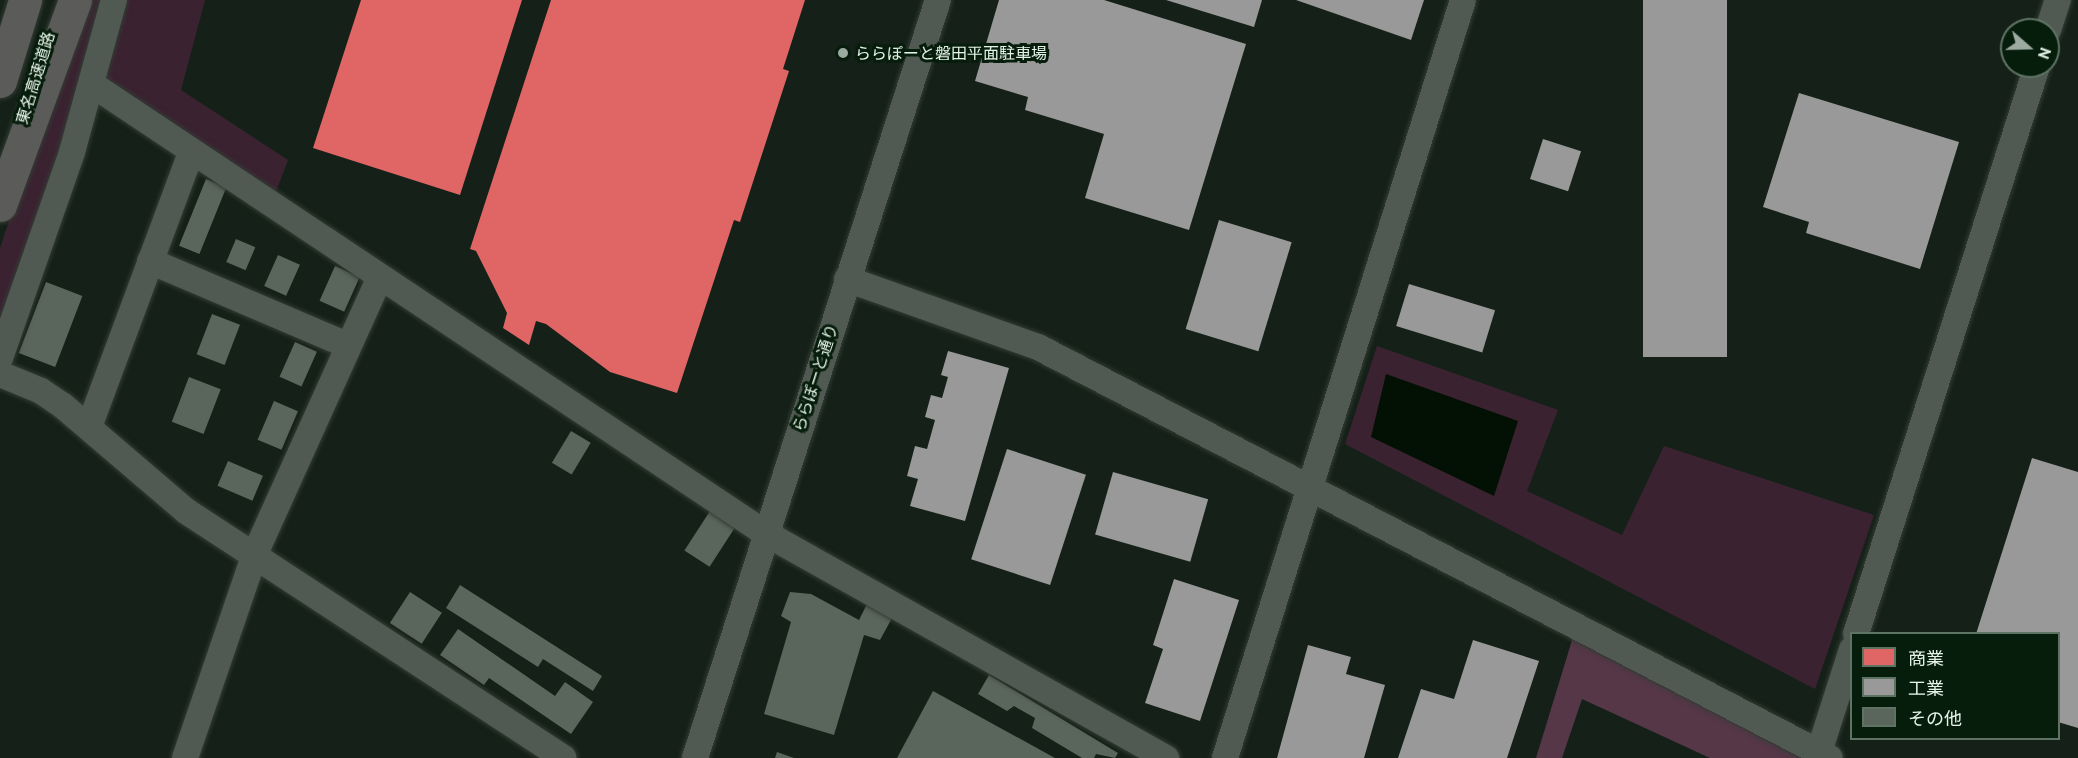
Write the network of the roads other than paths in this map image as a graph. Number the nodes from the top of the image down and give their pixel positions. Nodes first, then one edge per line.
1 (6, 0) edge
2 (25, 0) edge
3 (59, 0) edge
4 (75, 0) edge
5 (114, 0) edge
6 (938, 0) edge
7 (1463, 0) edge
8 (2058, 0) edge
9 (2052, 18) edge
10 (0, 23) edge
11 (2033, 78) edge
12 (0, 81) edge
13 (93, 85) junction
14 (191, 153) junction
15 (0, 191) edge
16 (0, 205) edge
17 (150, 261) junction
18 (380, 277) junction
19 (847, 279) junction
20 (347, 345) junction
21 (0, 358) edge
22 (0, 374) edge
23 (89, 427) junction
24 (1312, 486) junction
25 (765, 533) junction
26 (254, 556) junction
27 (1856, 632) edge
28 (1850, 653) edge
29 (1825, 755) edge
30 (185, 758) edge
31 (563, 758) edge
32 (695, 758) edge
33 (1166, 758) edge
34 (1225, 758) edge

1 - 10 highway
2 - 12 highway, 東名高速道路
3 - 15 highway, 東名高速道路
4 - 16 highway
5 - 13 street
6 - 19 street, ららぽーと通り
7 - 24 street
8 - 9 street
11 - 27 street
13 - 14 street
13 - 21 street
14 - 17 street
14 - 18 street
17 - 20 street
17 - 23 street
18 - 20 street
18 - 25 street
19 - 24 street
19 - 25 street, ららぽーと通り
20 - 26 street
22 - 23 street
23 - 26 street
24 - 29 street
24 - 34 street
25 - 32 street, ららぽーと通り
25 - 33 street
26 - 30 street
26 - 31 street
28 - 29 street

